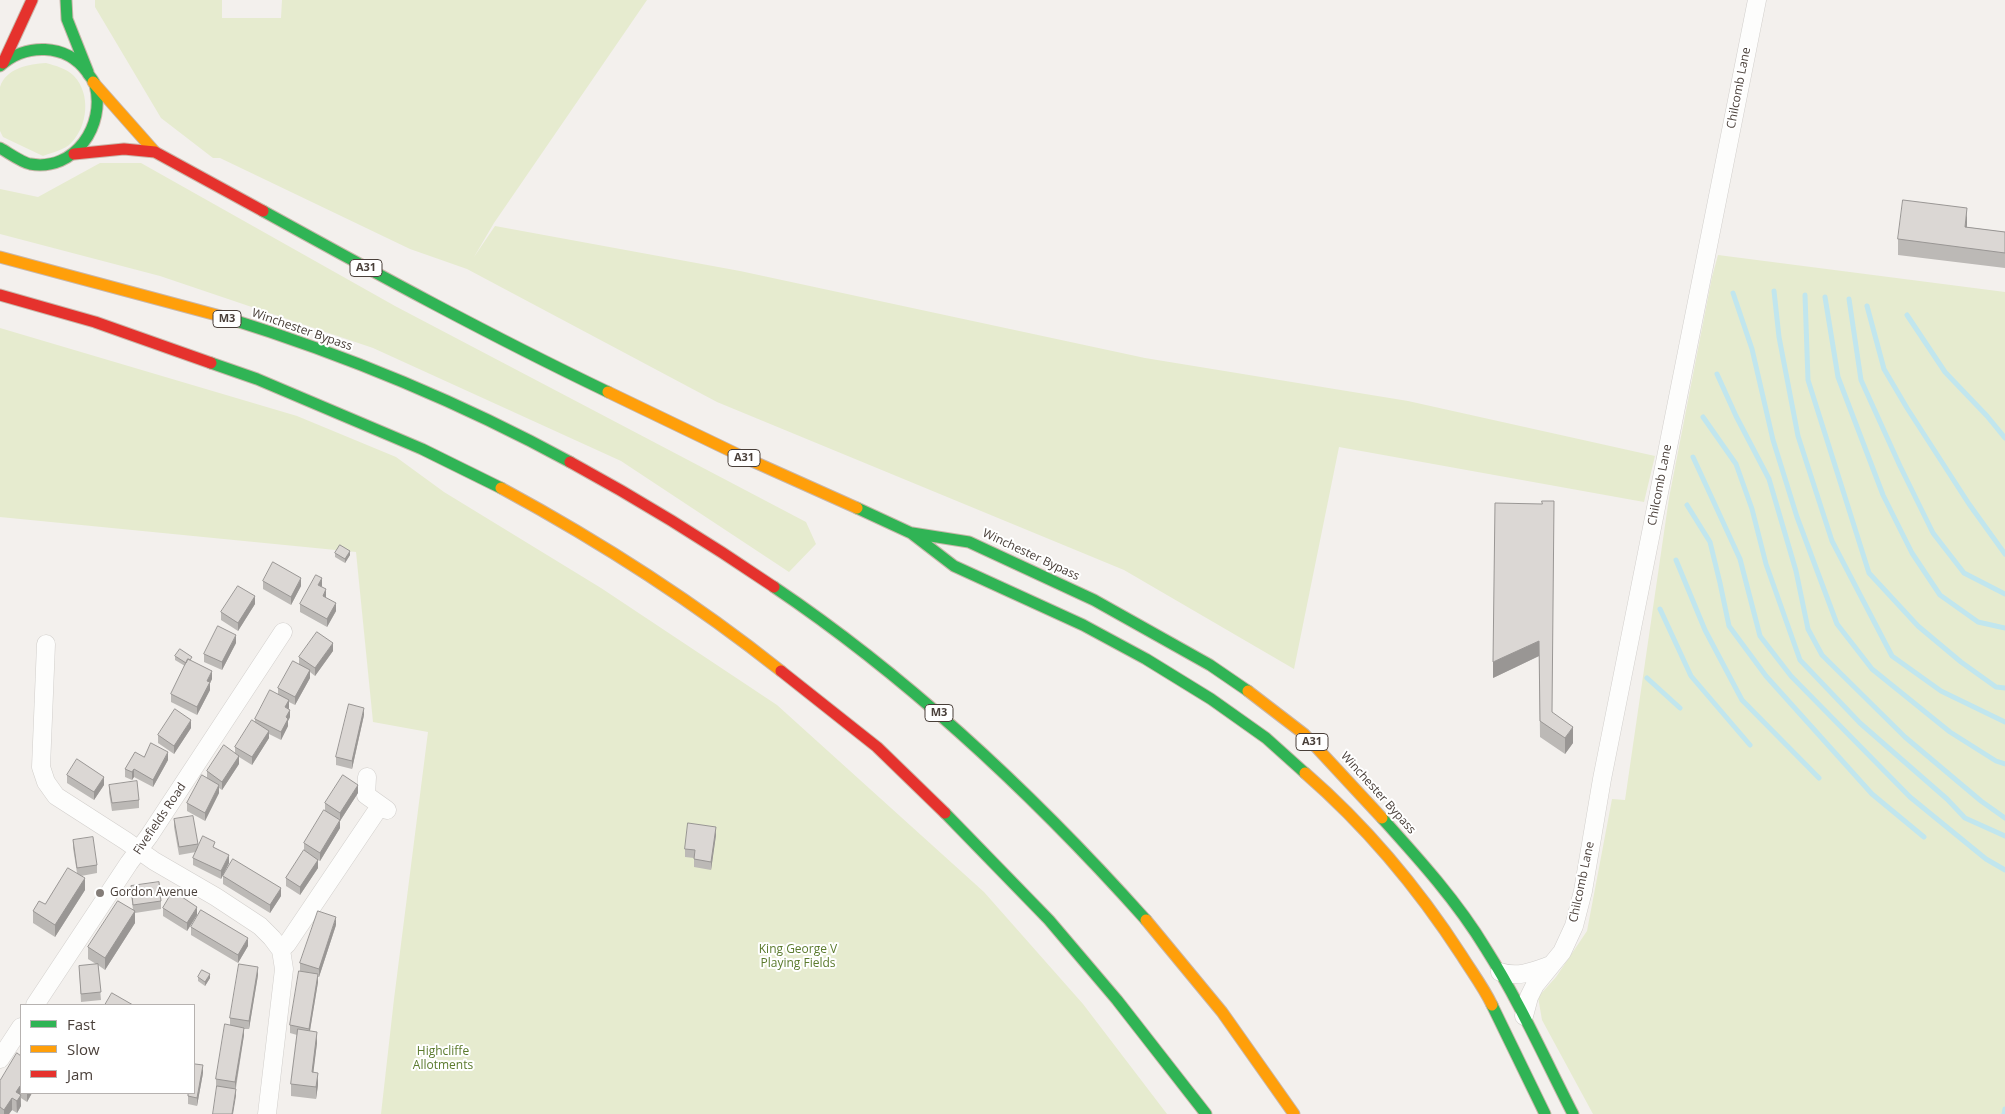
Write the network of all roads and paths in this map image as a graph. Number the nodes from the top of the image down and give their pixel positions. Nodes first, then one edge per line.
1 (32, 0) edge
2 (66, 0) edge
3 (1757, 0) edge
4 (2, 64) edge
5 (90, 78) junction
6 (0, 148) edge
7 (155, 152) junction
8 (74, 154) junction
9 (38, 165) junction
10 (9, 169) dead end
11 (0, 257) edge
12 (0, 295) edge
13 (911, 533) junction
14 (283, 632) dead end
15 (46, 644) dead end
16 (367, 777) dead end
17 (140, 850) junction
18 (281, 950) junction
19 (1552, 965) junction
20 (1500, 972) junction
21 (36, 1004) edge
22 (1524, 1016) junction
23 (20, 1029) edge
24 (0, 1059) edge
25 (266, 1114) edge
26 (1206, 1114) edge
27 (1294, 1114) edge
28 (1545, 1114) edge
29 (1573, 1114) edge

1 - 4 highway
2 - 5 highway, A31
3 - 19 street, Chilcomb Lane
4 - 5 highway
5 - 7 highway, A31
5 - 8 highway
6 - 9 highway
7 - 8 highway, A31
7 - 13 highway, A31
8 - 9 highway
9 - 10 highway
11 - 27 highway, Winchester Bypass / M3
12 - 26 highway
13 - 20 highway, Winchester Bypass / A31
13 - 28 highway, A31
14 - 17 street, Fivefields Road
15 - 17 street
16 - 18 street
17 - 18 street
17 - 21 street, Fivefields Road
18 - 25 street
19 - 20 street
19 - 22 street, Chilcomb Lane
20 - 22 highway, Winchester Bypass / A31
22 - 29 highway, Winchester Bypass / A31
23 - 24 street

